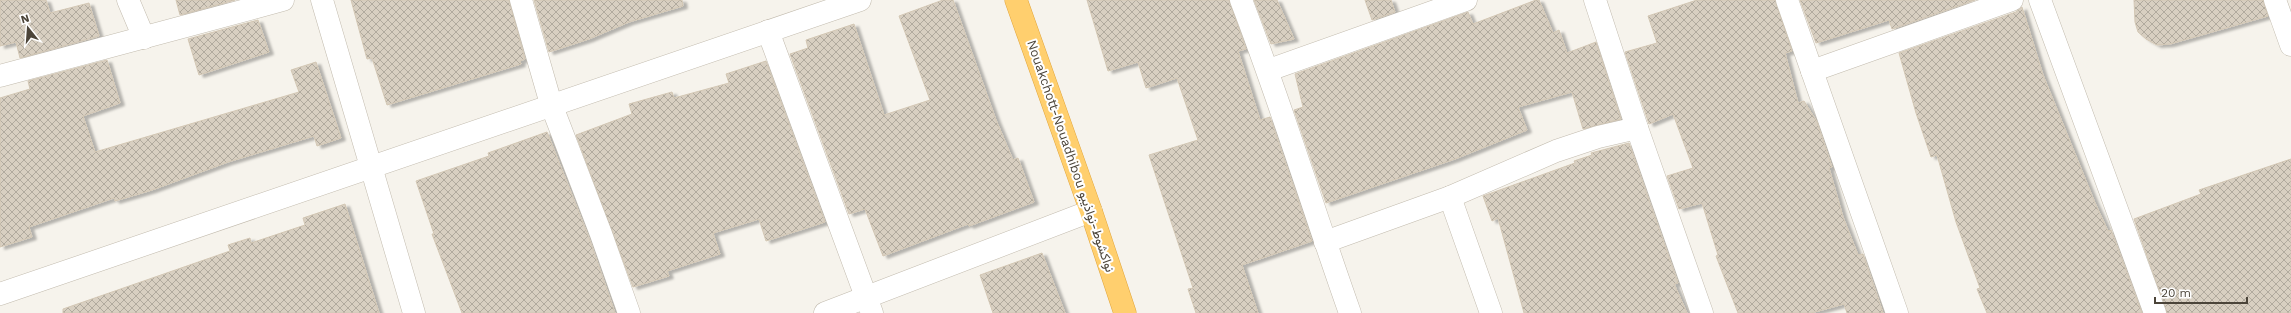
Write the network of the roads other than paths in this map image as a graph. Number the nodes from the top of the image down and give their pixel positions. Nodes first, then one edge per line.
1 (128, 0) edge
2 (283, 0) edge
3 (322, 0) edge
4 (521, 0) edge
5 (860, 0) edge
6 (1016, 0) edge
7 (1241, 0) edge
8 (1466, 0) edge
9 (1595, 0) edge
10 (1788, 0) edge
11 (2012, 0) edge
12 (2040, 0) edge
13 (2275, 0) edge
14 (768, 31) junction
15 (144, 38) junction
16 (2291, 45) edge
17 (1269, 70) junction
18 (1812, 71) junction
19 (0, 76) edge
20 (551, 104) junction
21 (1637, 128) junction
22 (370, 166) junction
23 (1450, 197) junction
24 (1091, 211) junction
25 (1324, 242) junction
26 (0, 294) edge
27 (869, 305) edge
28 (414, 313) edge
29 (629, 313) edge
30 (825, 313) edge
31 (1125, 313) edge
32 (1350, 313) edge
33 (1491, 313) edge
34 (1702, 313) edge
35 (1897, 313) edge
36 (2155, 313) edge

1 - 15 street
2 - 15 street
3 - 22 street
4 - 20 street
5 - 14 street
6 - 24 highway, Nouakchott-Nouadhibou نواكشوط-نواذيبو
7 - 17 street
8 - 17 street
9 - 21 street
10 - 18 street
11 - 18 street
12 - 36 street
13 - 16 street
14 - 20 street
14 - 27 street
15 - 19 street
17 - 25 street
18 - 35 street
20 - 22 street
20 - 29 street
21 - 23 street
21 - 34 street
22 - 26 street
22 - 28 street
23 - 25 street
23 - 33 street
24 - 27 street
24 - 31 highway, Nouakchott-Nouadhibou نواكشوط-نواذيبو
25 - 32 street
27 - 30 street

